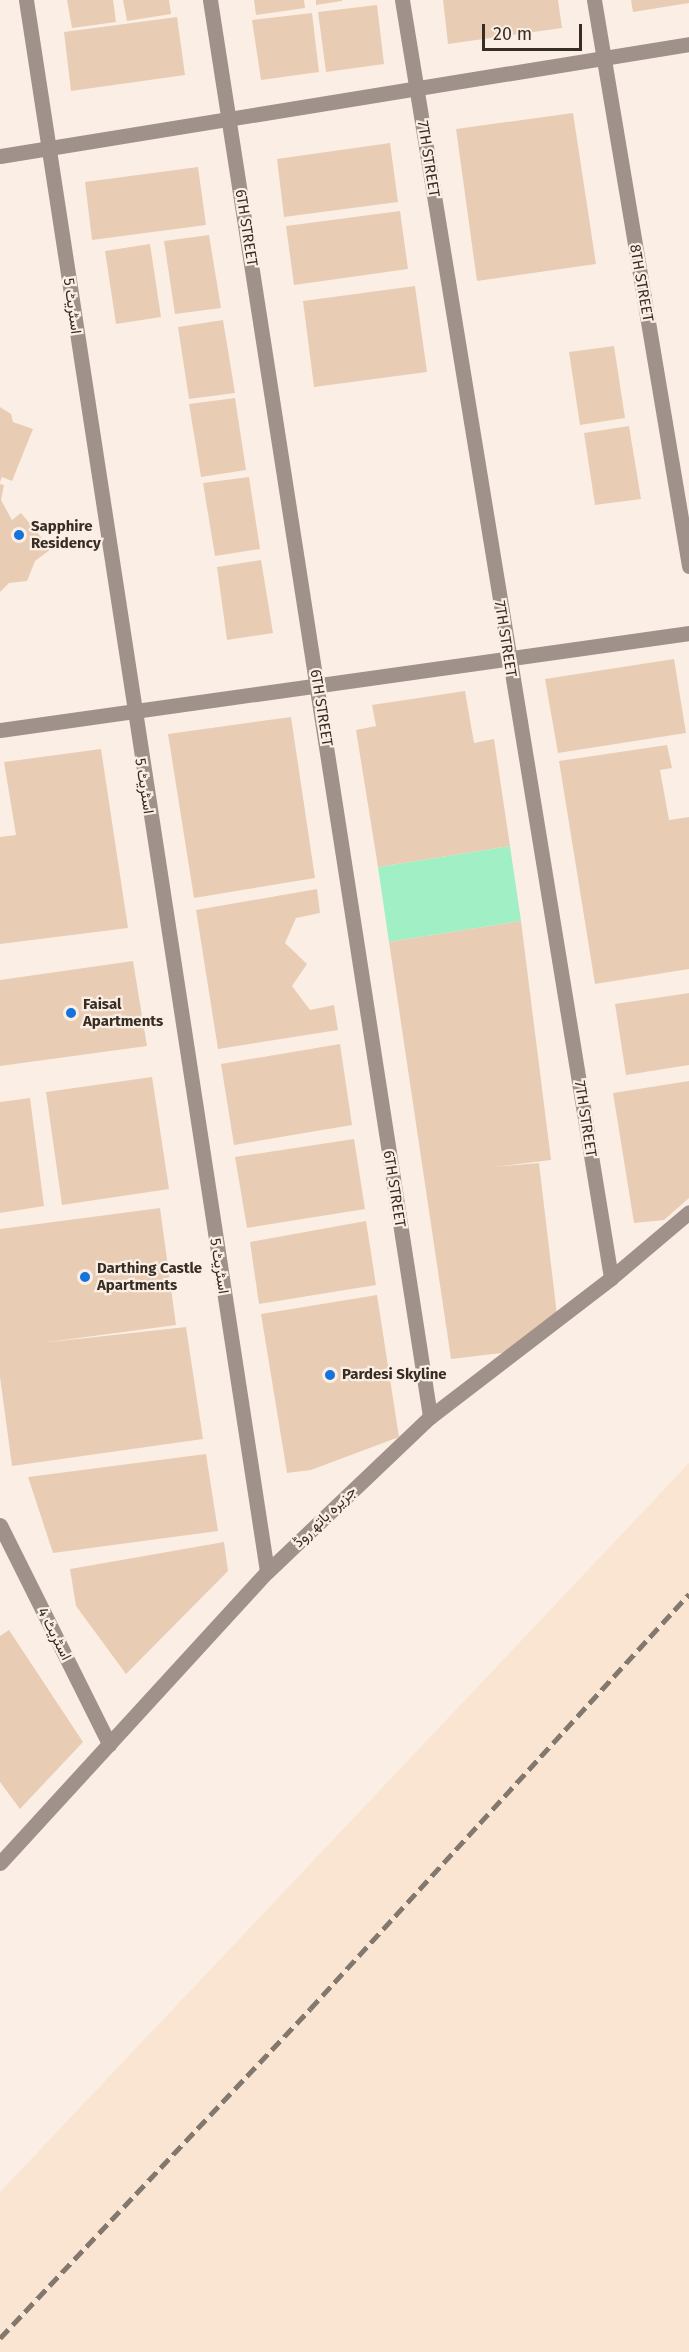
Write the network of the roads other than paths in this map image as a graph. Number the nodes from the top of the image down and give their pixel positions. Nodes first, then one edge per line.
1 (26, 0) edge
2 (210, 0) edge
3 (402, 0) edge
4 (594, 0) edge
5 (689, 44) edge
6 (603, 58) junction
7 (417, 88) junction
8 (228, 119) junction
9 (49, 148) junction
10 (0, 156) edge
11 (689, 566) edge
12 (689, 633) edge
13 (508, 658) junction
14 (317, 686) junction
15 (133, 711) junction
16 (0, 730) edge
17 (689, 1212) edge
18 (611, 1278) junction
19 (430, 1417) junction
20 (0, 1525) edge
21 (267, 1572) junction
22 (109, 1744) junction
23 (0, 1863) edge

1 - 9 street, اسٹریٹ 5
2 - 8 street, 6TH STREET
3 - 7 street, 7TH STREET
4 - 6 street, 8TH STREET
5 - 6 street
6 - 7 street
6 - 11 street, 8TH STREET
7 - 8 street
7 - 13 street, 7TH STREET
8 - 9 street
8 - 14 street, 6TH STREET
9 - 10 street
9 - 15 street, اسٹریٹ 5
12 - 13 street
13 - 14 street
13 - 18 street, 7TH STREET
14 - 15 street
14 - 19 street, 6TH STREET
15 - 16 street
15 - 21 street, اسٹریٹ 5
17 - 18 street, جزیرہ باتھ روڈ
18 - 19 street, جزیرہ باتھ روڈ
19 - 21 street, جزیرہ باتھ روڈ
20 - 22 street, اسٹریٹ 4
21 - 22 street, جزیرہ باتھ روڈ
22 - 23 street, جزیرہ باتھ روڈ

